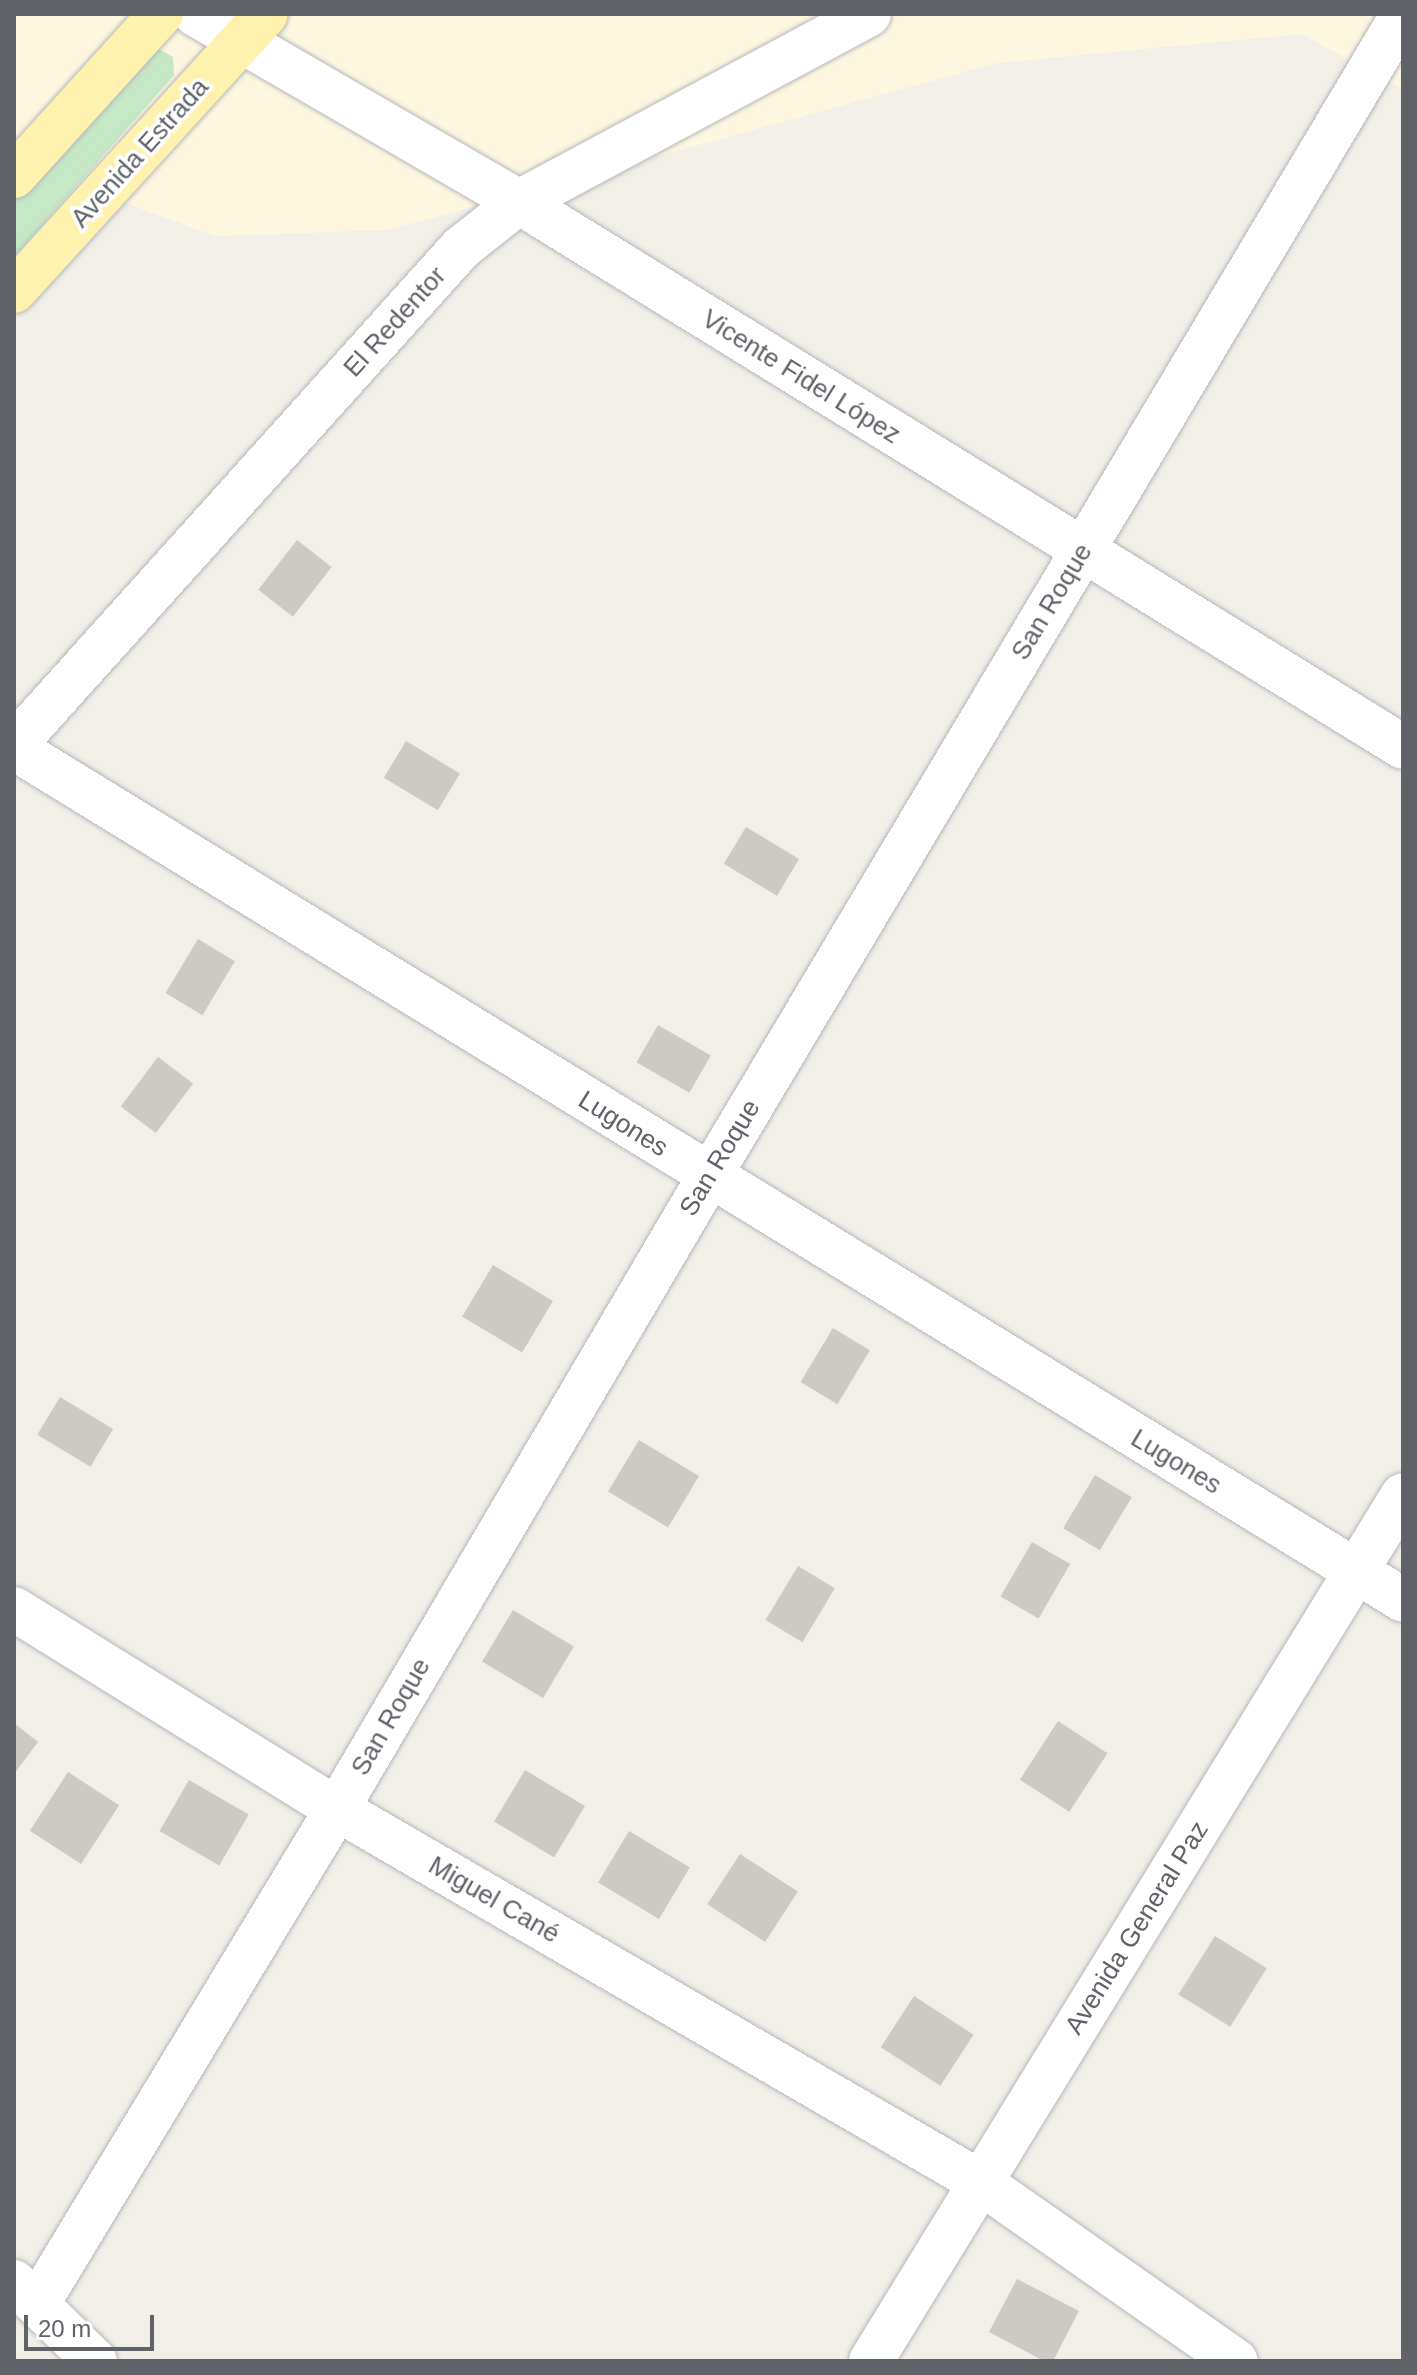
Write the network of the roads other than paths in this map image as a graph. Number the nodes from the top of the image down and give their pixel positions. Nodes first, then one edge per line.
1 (161, 14) edge
2 (195, 14) edge
3 (869, 14) edge
4 (1403, 14) edge
5 (255, 27) edge
6 (14, 176) edge
7 (519, 202) junction
8 (14, 291) edge
9 (1083, 551) junction
10 (14, 746) edge
11 (1403, 747) edge
12 (709, 1177) junction
13 (1403, 1495) edge
14 (1357, 1572) junction
15 (1403, 1600) edge
16 (14, 1609) edge
17 (337, 1809) junction
18 (980, 2182) junction
19 (26, 2292) edge
20 (95, 2361) edge
21 (871, 2361) edge
22 (1236, 2361) edge

1 - 6 main road
2 - 5 street, Vicente Fidel López
3 - 7 street, El Redentor
4 - 9 street, San Roque
5 - 7 street, Vicente Fidel López
5 - 8 main road, Avenida Estrada
7 - 9 street, Vicente Fidel López
7 - 10 street, El Redentor
9 - 11 street, Vicente Fidel López
9 - 12 street, San Roque
10 - 12 street, Lugones
12 - 14 street, Lugones
12 - 17 street, San Roque
13 - 14 street, Avenida General Paz
14 - 15 street, Lugones
14 - 18 street, Avenida General Paz
16 - 17 street, Miguel Cané
17 - 18 street, Miguel Cané
17 - 19 street, San Roque
18 - 21 street, Avenida General Paz
18 - 22 street, Miguel Cané
19 - 20 street

